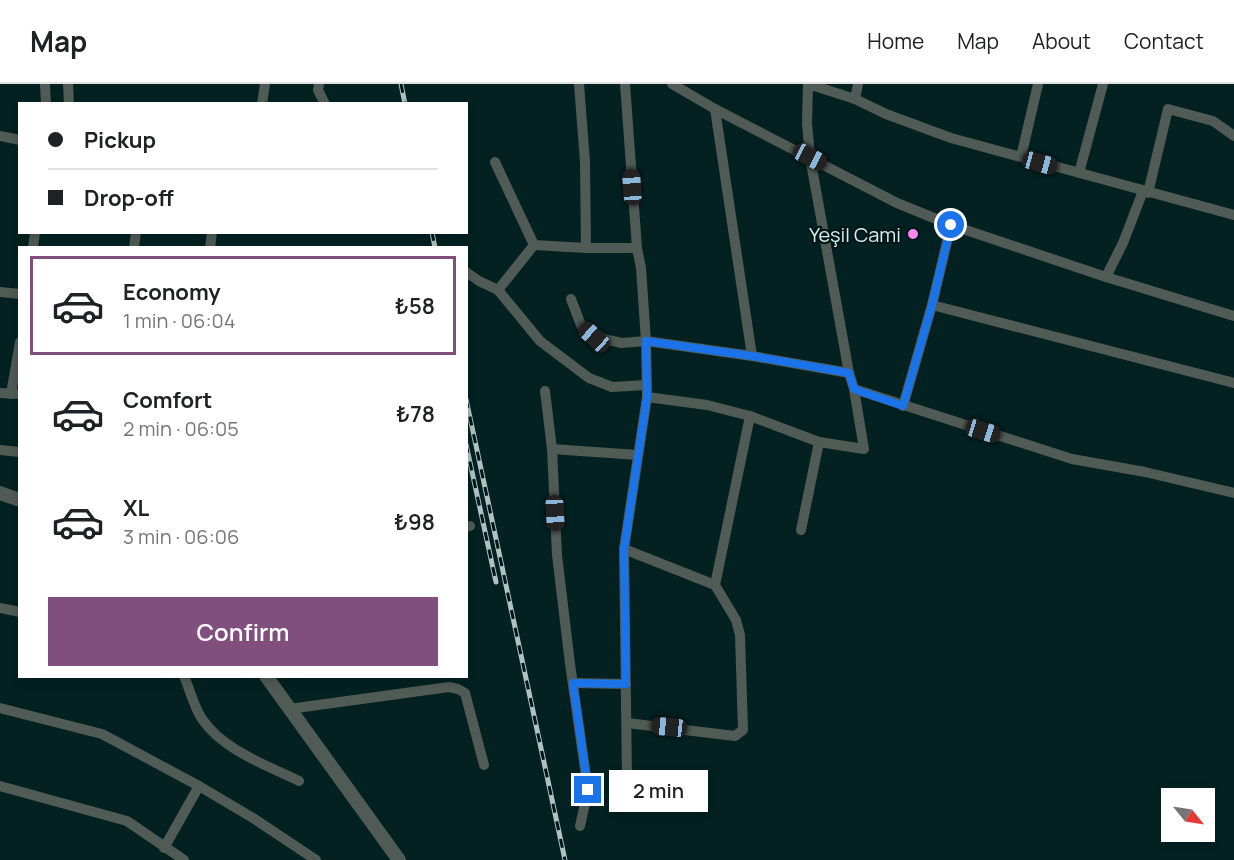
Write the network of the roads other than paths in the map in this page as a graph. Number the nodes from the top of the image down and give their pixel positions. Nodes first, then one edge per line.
1 (45, 84) edge
2 (68, 84) edge
3 (265, 84) edge
4 (319, 84) edge
5 (579, 84) edge
6 (625, 84) edge
7 (672, 84) edge
8 (808, 84) edge
9 (858, 84) edge
10 (1038, 84) edge
11 (1103, 84) edge
12 (855, 99) junction
13 (46, 102) edge
14 (69, 102) edge
15 (262, 102) edge
16 (324, 102) edge
17 (715, 109) junction
18 (0, 136) edge
19 (1234, 136) edge
20 (18, 140) edge
21 (810, 157) junction
22 (1021, 157) junction
23 (495, 162) dead end
24 (1079, 173) junction
25 (1145, 192) junction
26 (1234, 215) edge
27 (951, 225) junction
28 (534, 245) junction
29 (637, 248) junction
30 (586, 249) junction
31 (468, 273) edge
32 (1106, 277) junction
33 (498, 290) junction
34 (0, 292) edge
35 (18, 294) edge
36 (571, 299) dead end
37 (932, 305) junction
38 (1234, 316) edge
39 (646, 341) junction
40 (18, 352) edge
41 (752, 356) junction
42 (849, 373) junction
43 (1234, 383) edge
44 (646, 386) junction
45 (854, 389) junction
46 (545, 392) dead end
47 (10, 394) edge
48 (647, 397) junction
49 (903, 406) junction
50 (750, 416) junction
51 (819, 442) junction
52 (552, 449) junction
53 (0, 450) edge
54 (18, 452) edge
55 (638, 455) junction
56 (0, 493) edge
57 (1234, 493) edge
58 (18, 499) edge
59 (801, 530) dead end
60 (624, 549) junction
61 (715, 585) junction
62 (0, 608) edge
63 (18, 612) edge
64 (185, 678) edge
65 (267, 678) edge
66 (573, 683) junction
67 (626, 684) junction
68 (0, 708) edge
69 (289, 709) junction
70 (627, 723) junction
71 (484, 765) dead end
72 (627, 780) dead end
73 (299, 781) dead end
74 (0, 786) edge
75 (199, 786) junction
76 (580, 826) dead end
77 (164, 848) junction
78 (184, 860) edge
79 (316, 860) edge
80 (399, 860) edge

1 - 13 street
2 - 14 street
3 - 15 street
4 - 16 street
5 - 30 street
6 - 29 street
7 - 17 street
8 - 12 street
8 - 21 street
9 - 12 street
10 - 22 street
11 - 24 street
12 - 22 street
17 - 21 street
17 - 41 street
18 - 20 street
19 - 25 street
21 - 27 street
21 - 42 street
22 - 24 street
23 - 28 street
24 - 25 street
25 - 26 street
25 - 32 street
27 - 32 street
27 - 37 street
28 - 30 street
28 - 33 street
29 - 30 street
29 - 39 street
31 - 33 street
32 - 38 street
33 - 44 street
34 - 35 street
36 - 39 street
37 - 43 street
37 - 49 street
39 - 41 street
39 - 44 street
40 - 47 street
41 - 42 street
42 - 45 street
44 - 48 street
45 - 49 street
45 - 51 street
46 - 52 street
48 - 50 street
48 - 55 street
49 - 57 street
50 - 51 street
50 - 61 street
51 - 59 street
52 - 55 street
52 - 66 street
53 - 54 street
55 - 60 street
56 - 58 street
60 - 61 street
60 - 67 street
61 - 70 street
62 - 63 street
64 - 73 street
65 - 69 street
66 - 67 street
66 - 76 street
67 - 70 street
68 - 75 street
69 - 71 street
69 - 80 street
70 - 72 street
74 - 77 street
75 - 77 street
75 - 79 street
77 - 78 street

